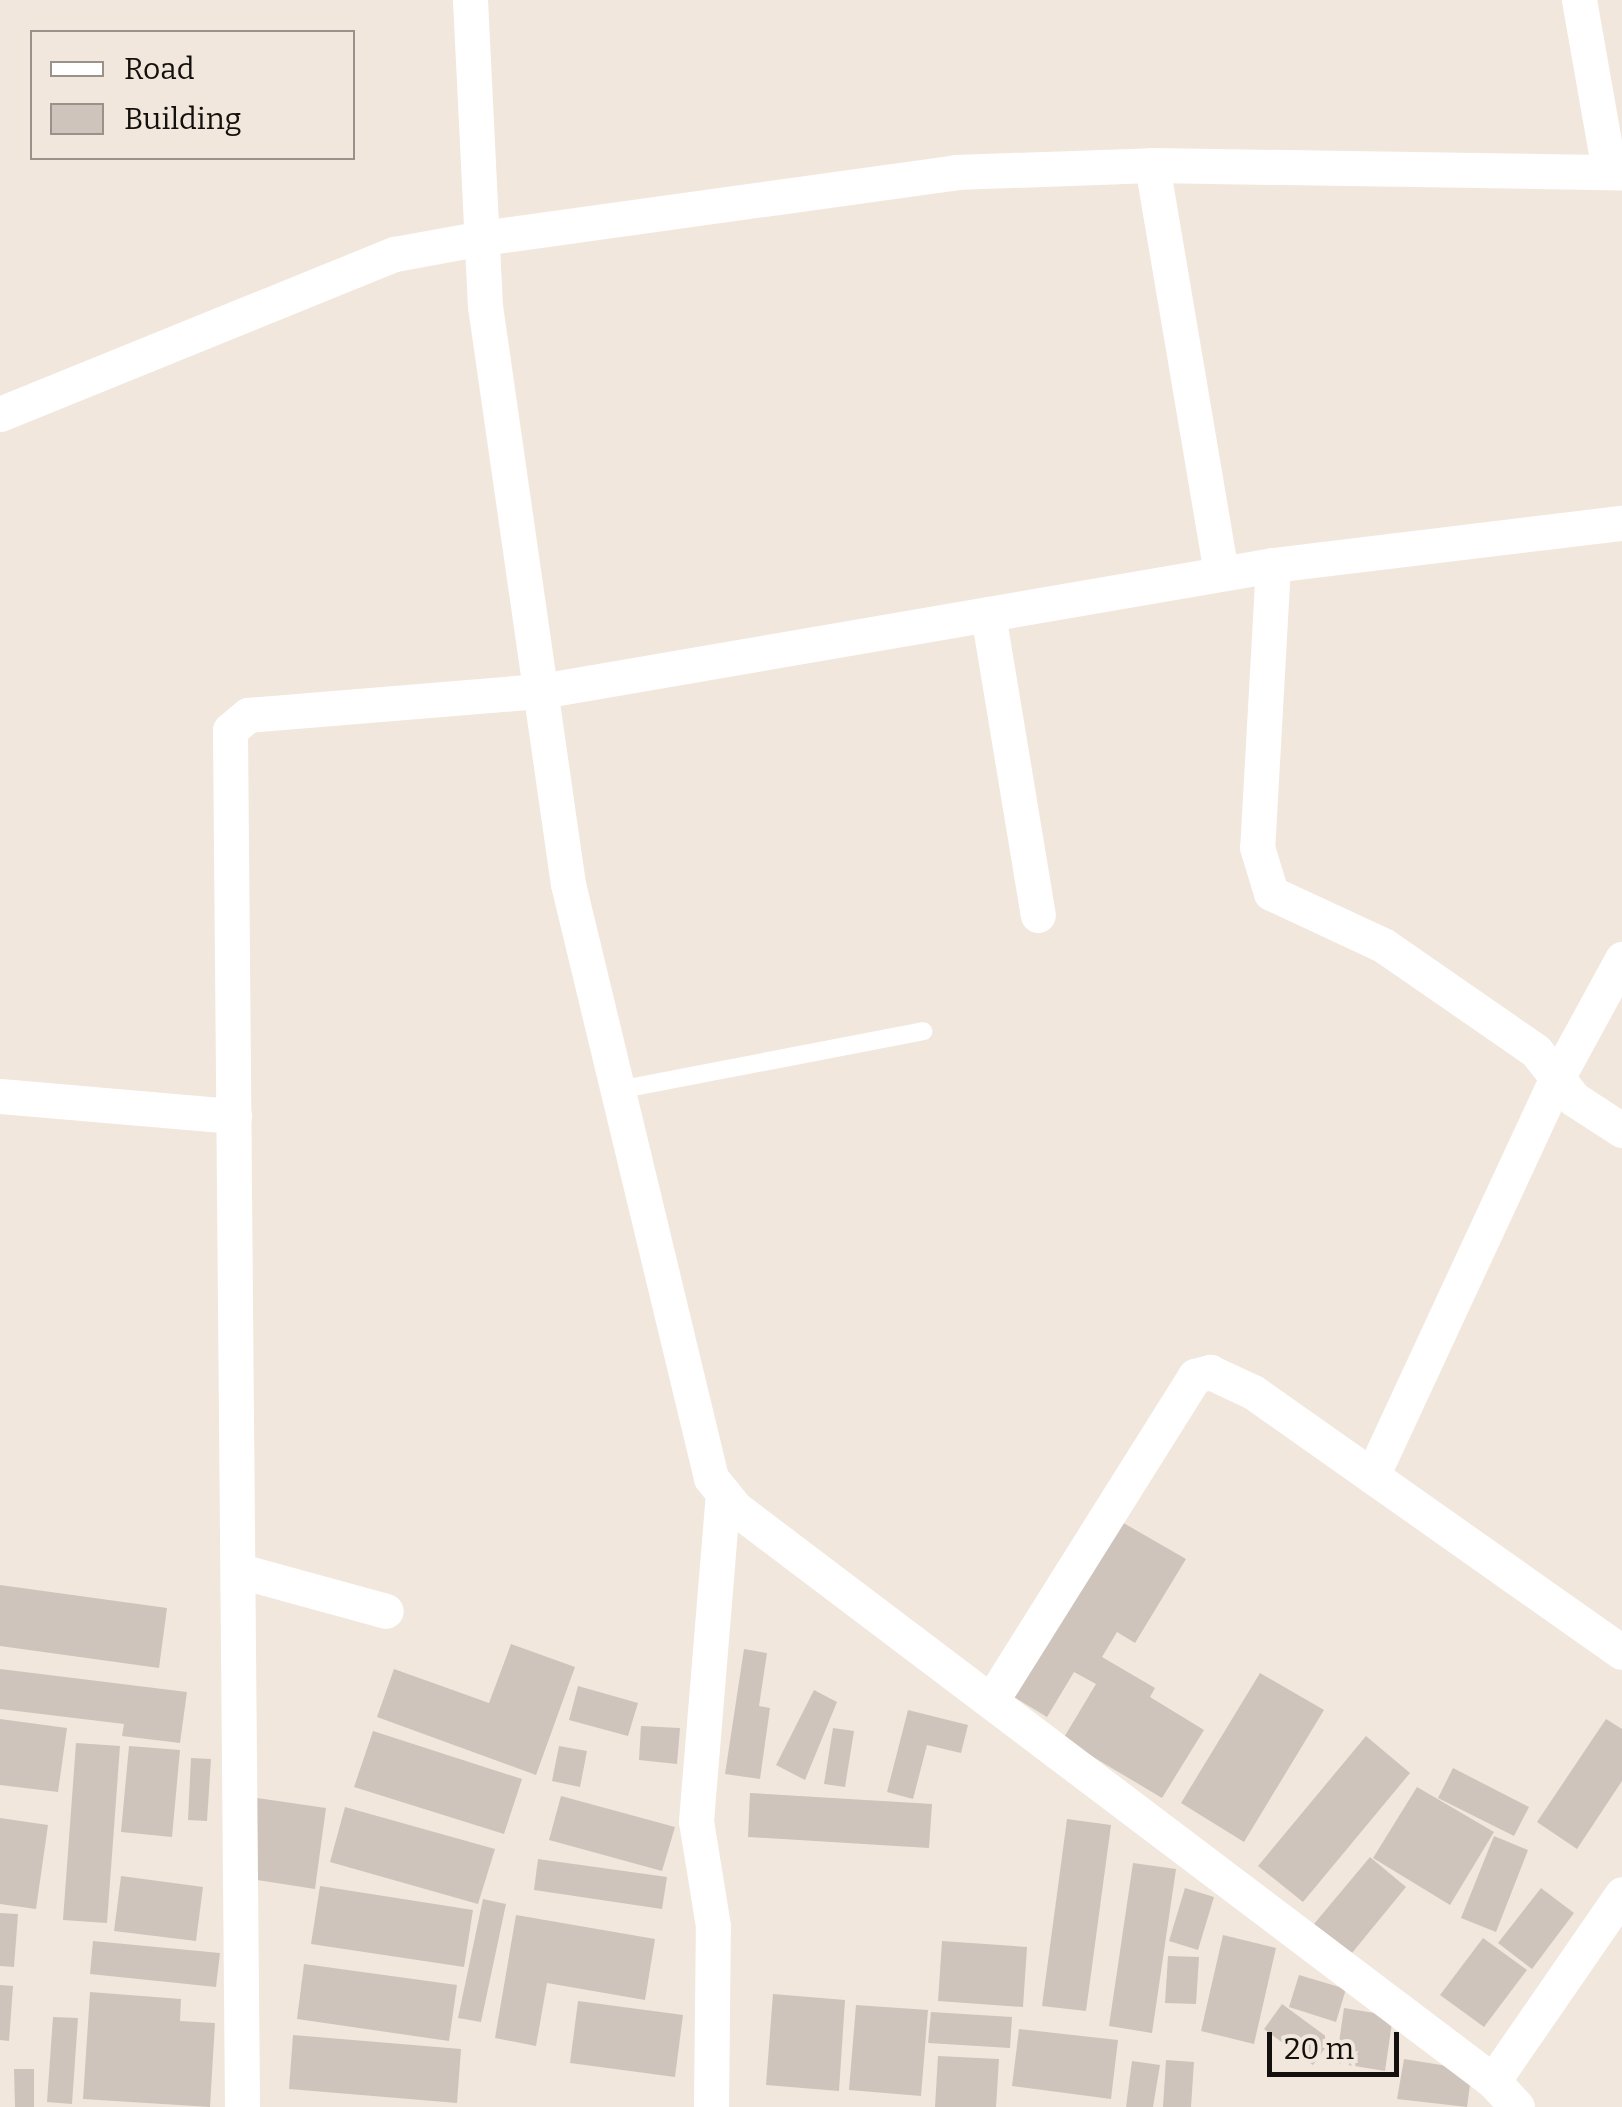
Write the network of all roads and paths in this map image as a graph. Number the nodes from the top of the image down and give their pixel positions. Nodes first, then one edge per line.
1 (470, 0) edge
2 (1579, 0) edge
3 (1152, 166) junction
4 (1615, 172) edge
5 (482, 238) junction
6 (0, 414) edge
7 (1622, 523) edge
8 (1273, 564) junction
9 (1220, 573) junction
10 (988, 614) junction
11 (540, 692) junction
12 (1038, 915) dead end
13 (1622, 959) edge
14 (923, 1031) dead end
15 (1556, 1080) junction
16 (618, 1090) junction
17 (0, 1096) edge
18 (234, 1116) junction
19 (1622, 1130) edge
20 (1372, 1476) junction
21 (722, 1496) junction
22 (240, 1571) junction
23 (386, 1611) dead end
24 (1622, 1652) edge
25 (991, 1701) junction
26 (1622, 1894) edge
27 (1506, 2099) edge
28 (242, 2107) edge
29 (712, 2107) edge

1 - 5 street
2 - 4 street
3 - 4 street
3 - 5 street
3 - 9 street
5 - 6 street
5 - 11 street
7 - 8 street
8 - 9 street
8 - 15 street
9 - 10 street
10 - 11 street
10 - 12 street
11 - 16 street
11 - 18 street
13 - 15 street
14 - 16 lane
15 - 19 street
15 - 20 street
16 - 21 street
17 - 18 street
18 - 22 street
20 - 24 street
20 - 25 street
21 - 25 street
21 - 29 street
22 - 23 street
22 - 28 street
25 - 27 street
26 - 27 street

